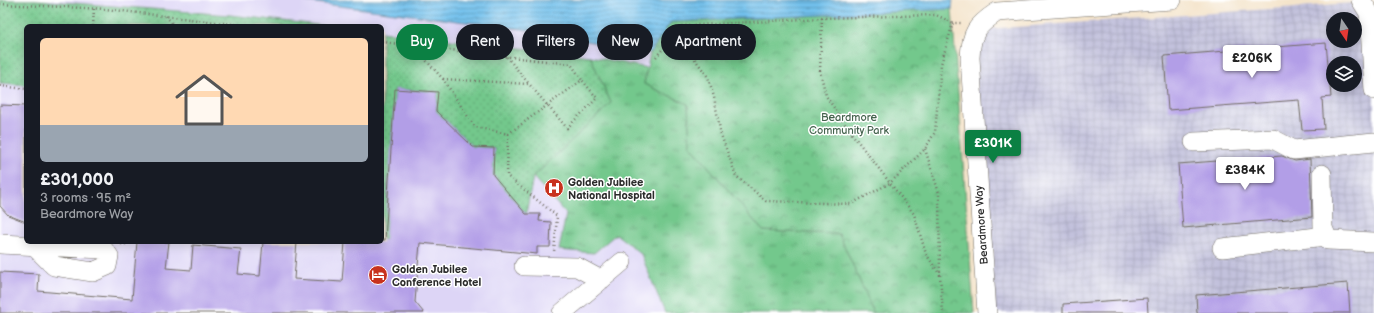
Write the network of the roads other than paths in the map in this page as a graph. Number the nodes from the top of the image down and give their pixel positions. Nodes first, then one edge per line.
1 (1172, 0) edge
2 (1361, 0) edge
3 (1373, 51) edge
4 (1374, 90) edge
5 (1194, 142) dead end
6 (1374, 142) edge
7 (1322, 174) dead end
8 (1326, 236) junction
9 (1374, 242) edge
10 (0, 244) edge
11 (34, 246) dead end
12 (1222, 248) dead end
13 (622, 262) dead end
14 (524, 266) dead end
15 (601, 280) junction
16 (562, 313) edge
17 (987, 313) edge

1 - 17 street, Beardmore Way
2 - 3 street
3 - 4 street
5 - 6 street
7 - 8 street
8 - 9 street
8 - 12 street
10 - 11 street
13 - 15 street
14 - 15 street
15 - 16 street

